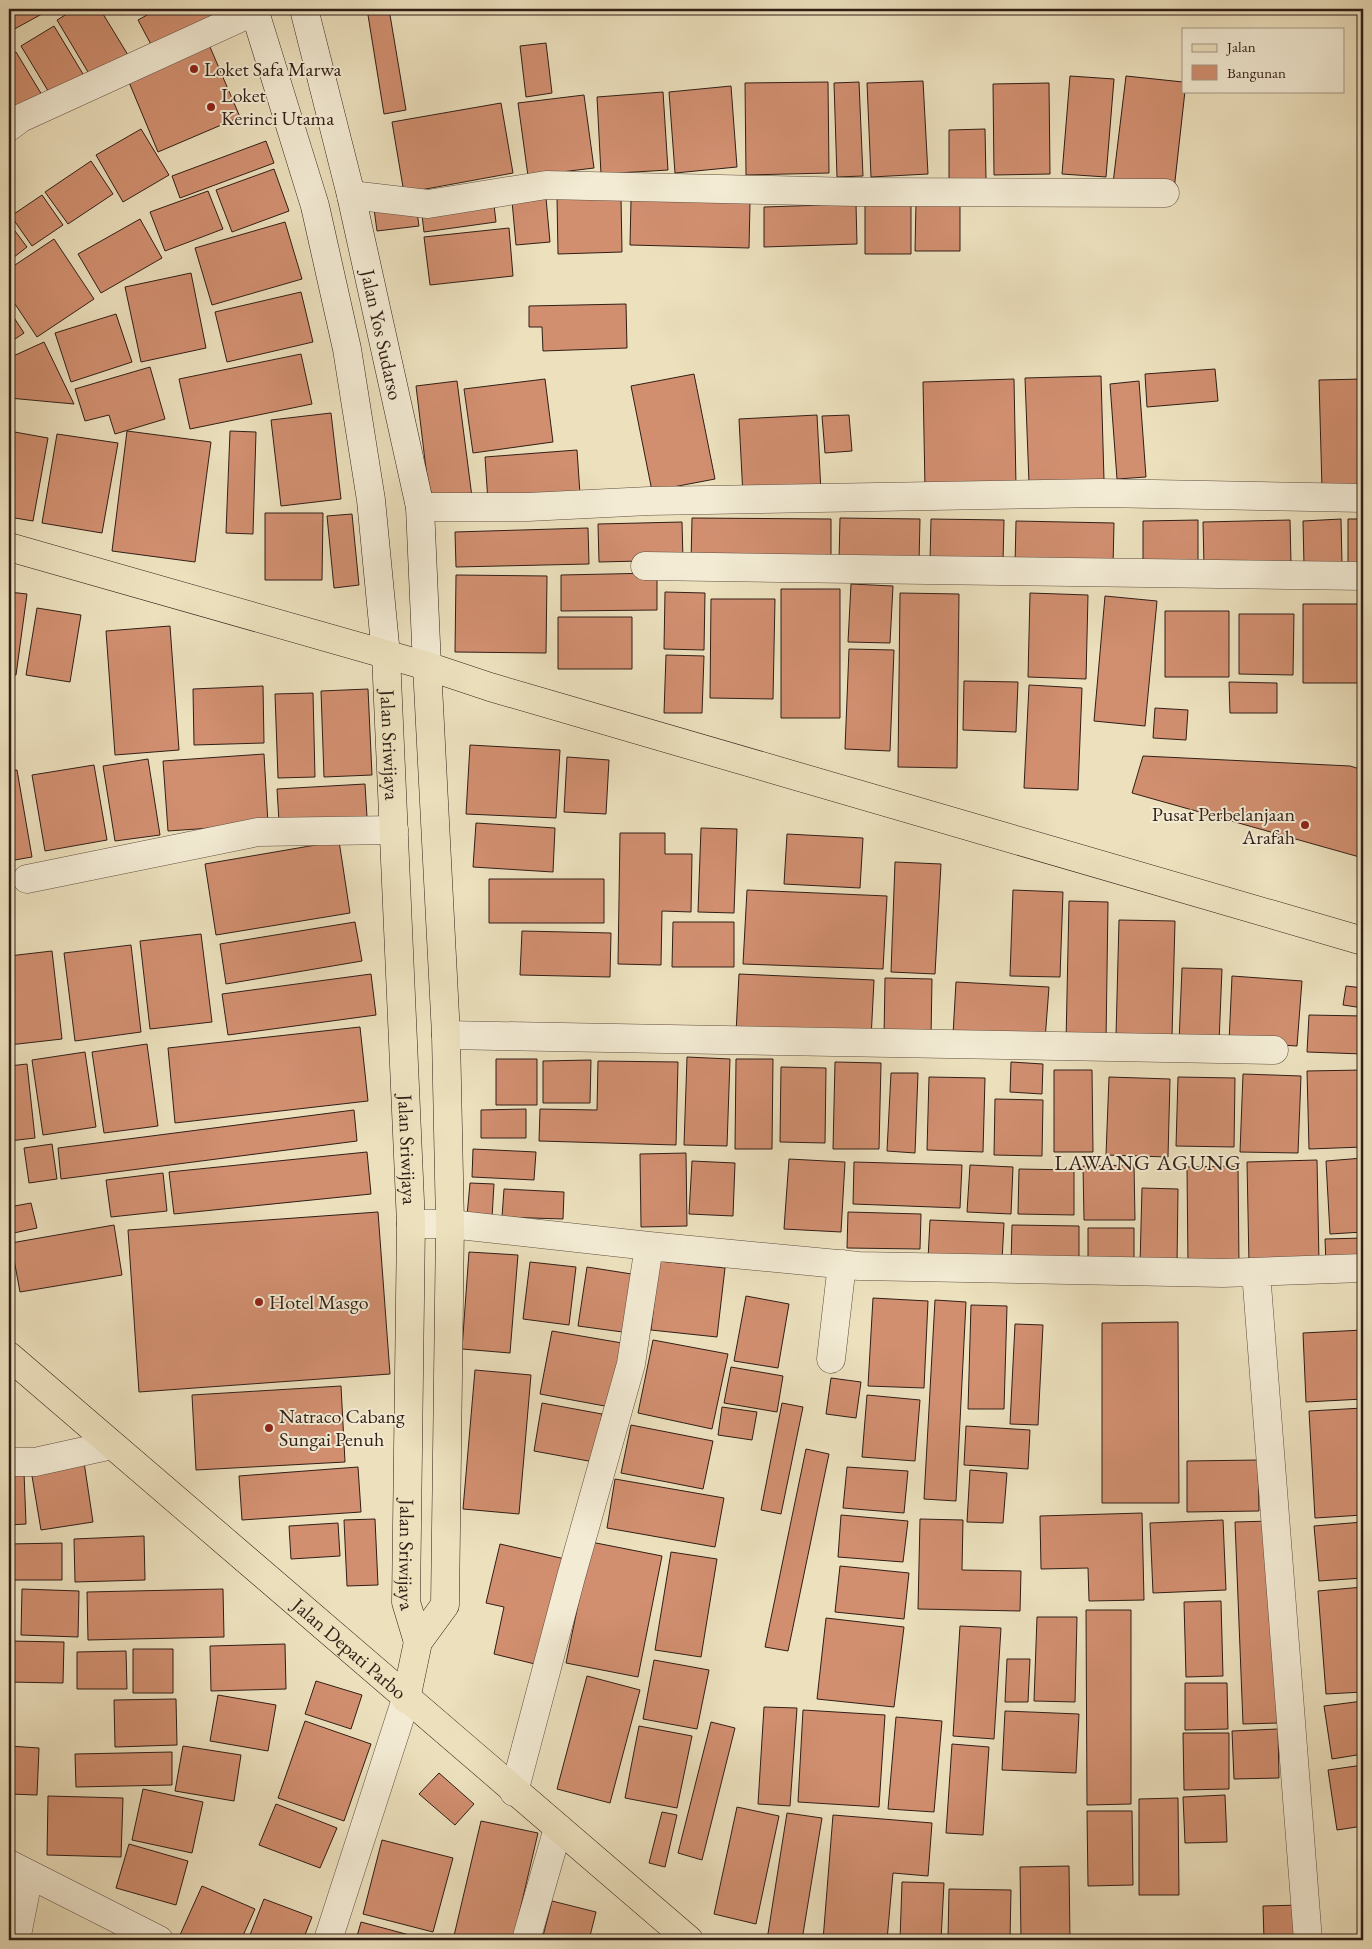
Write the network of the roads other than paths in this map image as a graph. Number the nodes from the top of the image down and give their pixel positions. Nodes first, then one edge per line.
1 (257, 9) edge
2 (304, 9) edge
3 (9, 128) edge
4 (1164, 193) dead end
5 (351, 196) junction
6 (1363, 498) edge
7 (420, 506) junction
8 (9, 547) edge
9 (646, 566) dead end
10 (1363, 576) edge
11 (386, 655) junction
12 (427, 666) junction
13 (394, 830) junction
14 (26, 879) dead end
15 (1363, 941) edge
16 (446, 1035) junction
17 (1274, 1050) dead end
18 (411, 1224) junction
19 (450, 1224) junction
20 (649, 1246) junction
21 (842, 1264) junction
22 (1363, 1268) edge
23 (1256, 1272) junction
24 (9, 1356) edge
25 (831, 1359) dead end
26 (112, 1445) junction
27 (9, 1462) edge
28 (418, 1642) junction
29 (406, 1700) junction
30 (514, 1792) junction
31 (558, 1828) junction
32 (22, 1880) edge
33 (16, 1940) edge
34 (159, 1940) edge
35 (328, 1940) edge
36 (526, 1940) edge
37 (689, 1940) edge
38 (1308, 1940) edge

1 - 3 street
1 - 11 street, Jalan Yos Sudarso
2 - 5 street, Jalan Yos Sudarso
4 - 5 street
5 - 7 street, Jalan Yos Sudarso
6 - 7 street
7 - 12 street, Jalan Yos Sudarso
8 - 11 main road
9 - 10 street
11 - 12 main road
11 - 13 main road, Jalan Sriwijaya
12 - 15 main road
12 - 16 main road, Jalan Sriwijaya
13 - 14 street
13 - 18 main road, Jalan Sriwijaya
16 - 17 street
16 - 19 main road, Jalan Sriwijaya
18 - 19 street
18 - 28 main road, Jalan Sriwijaya
19 - 20 street
19 - 28 main road, Jalan Sriwijaya
20 - 21 street
20 - 30 street
21 - 23 street
21 - 25 street
22 - 23 street
23 - 38 street
24 - 26 main road, Jalan Depati Parbo
26 - 27 street
26 - 29 main road, Jalan Depati Parbo
28 - 29 main road, Jalan Sriwijaya
29 - 30 main road, Jalan Depati Parbo
29 - 35 street
30 - 31 main road, Jalan Depati Parbo
31 - 36 street
31 - 37 main road, Jalan Depati Parbo
32 - 33 street
32 - 34 street

